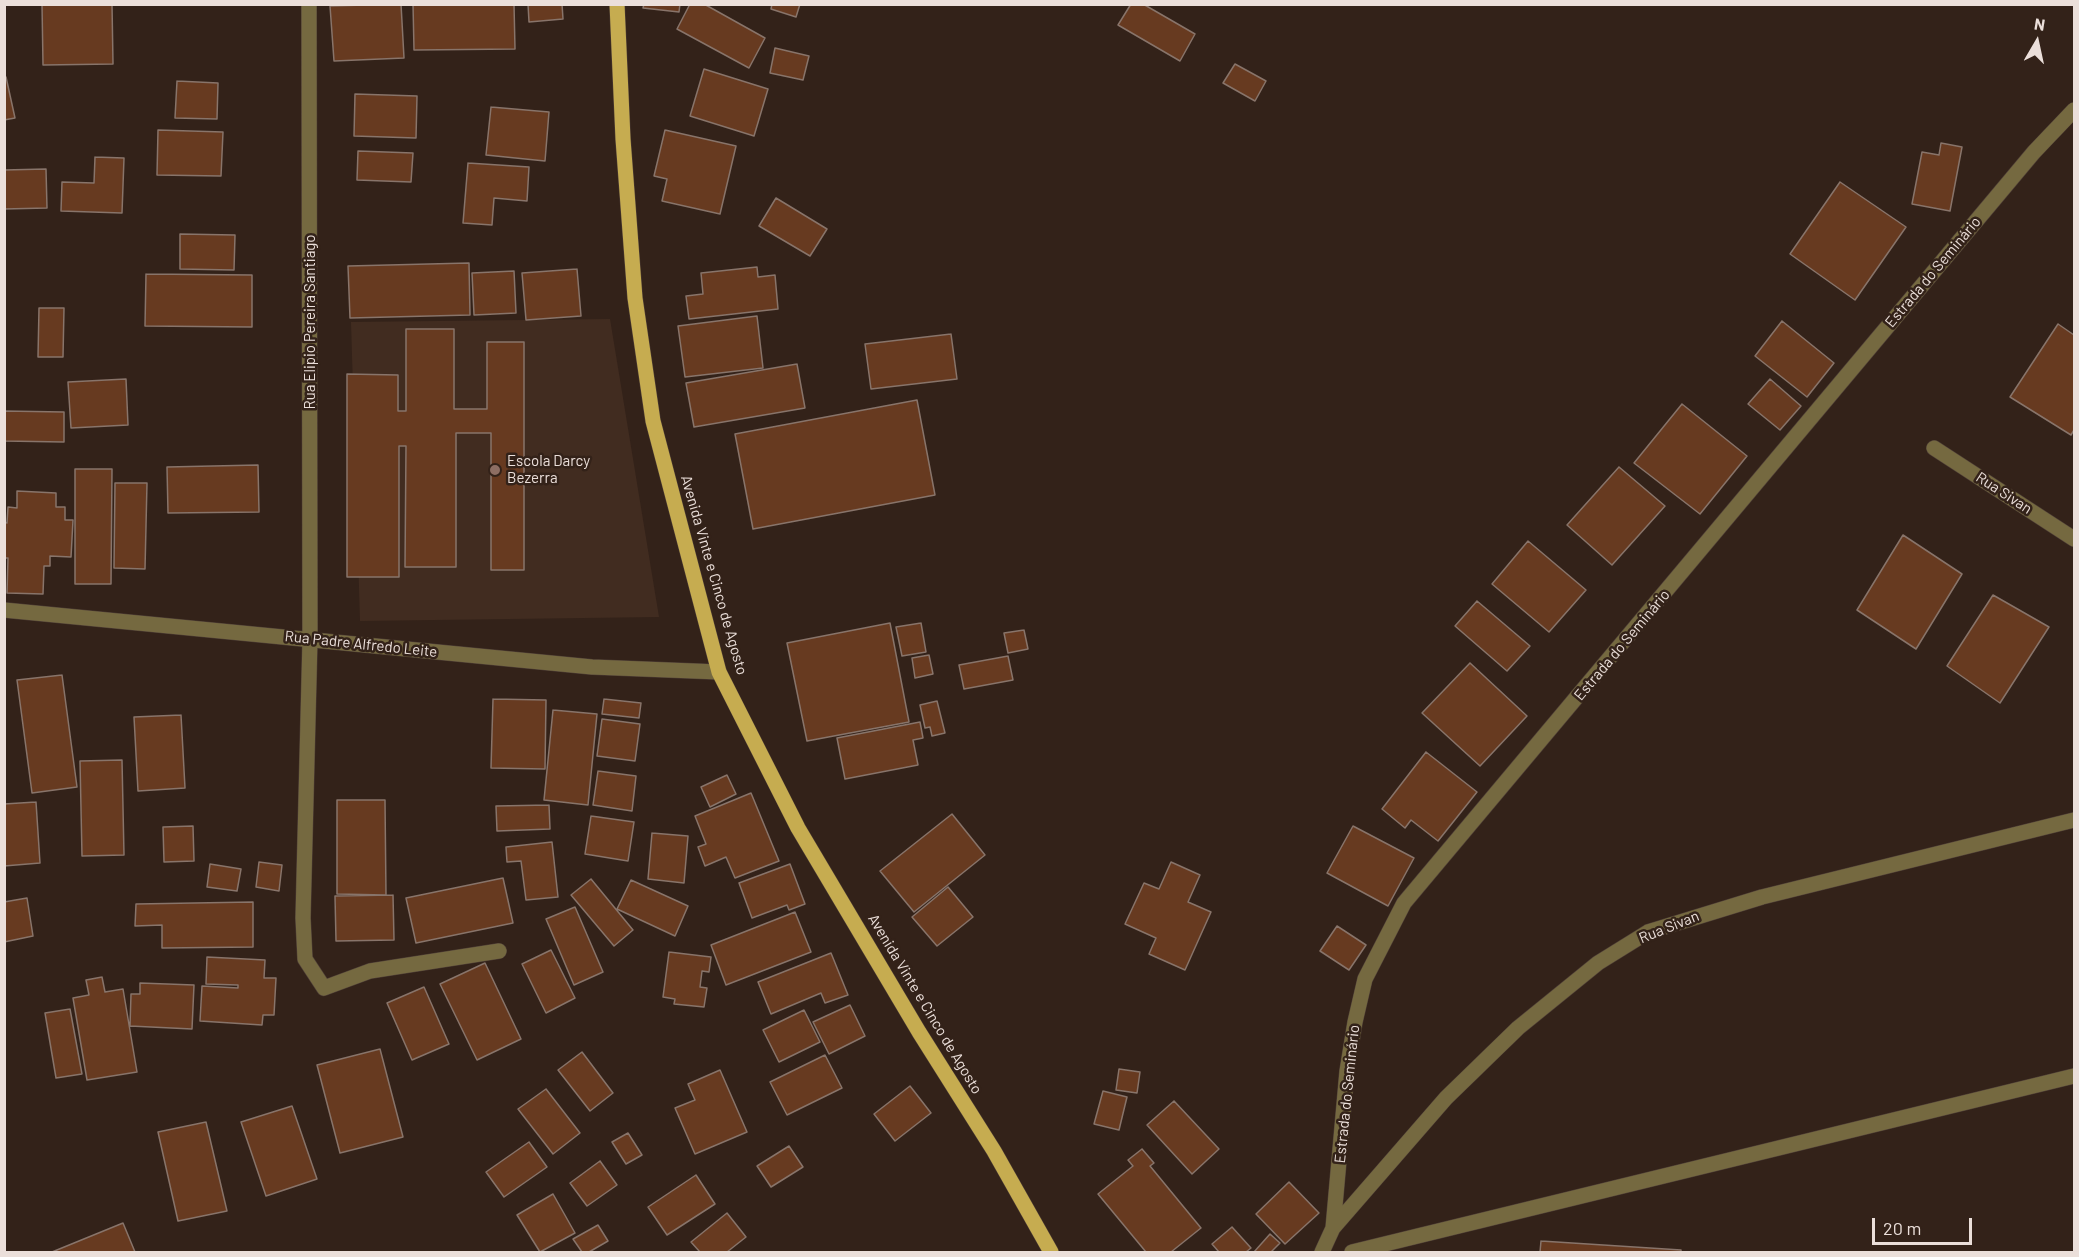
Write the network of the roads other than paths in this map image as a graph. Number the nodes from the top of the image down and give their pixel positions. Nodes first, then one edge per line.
1 (309, 4) edge
2 (617, 4) edge
3 (2074, 110) edge
4 (1934, 447) dead end
5 (2074, 539) edge
6 (4, 610) edge
7 (310, 639) junction
8 (719, 672) junction
9 (2074, 820) edge
10 (500, 951) dead end
11 (2074, 1076) edge
12 (1333, 1228) junction
13 (1051, 1252) edge
14 (1322, 1252) edge
15 (1352, 1252) edge

1 - 7 street, Rua Elipio Pereira Santiago
2 - 8 main road, Avenida Vinte e Cinco de Agosto
3 - 12 street, Estrada do Seminário
4 - 5 street, Rua Sivan
6 - 7 street, Rua Padre Alfredo Leite
7 - 8 street, Rua Padre Alfredo Leite
7 - 10 street, Rua Elipio Pereira Santiago
8 - 13 main road, Avenida Vinte e Cinco de Agosto
9 - 12 street, Rua Sivan
11 - 15 street
12 - 14 street, Estrada do Seminário

